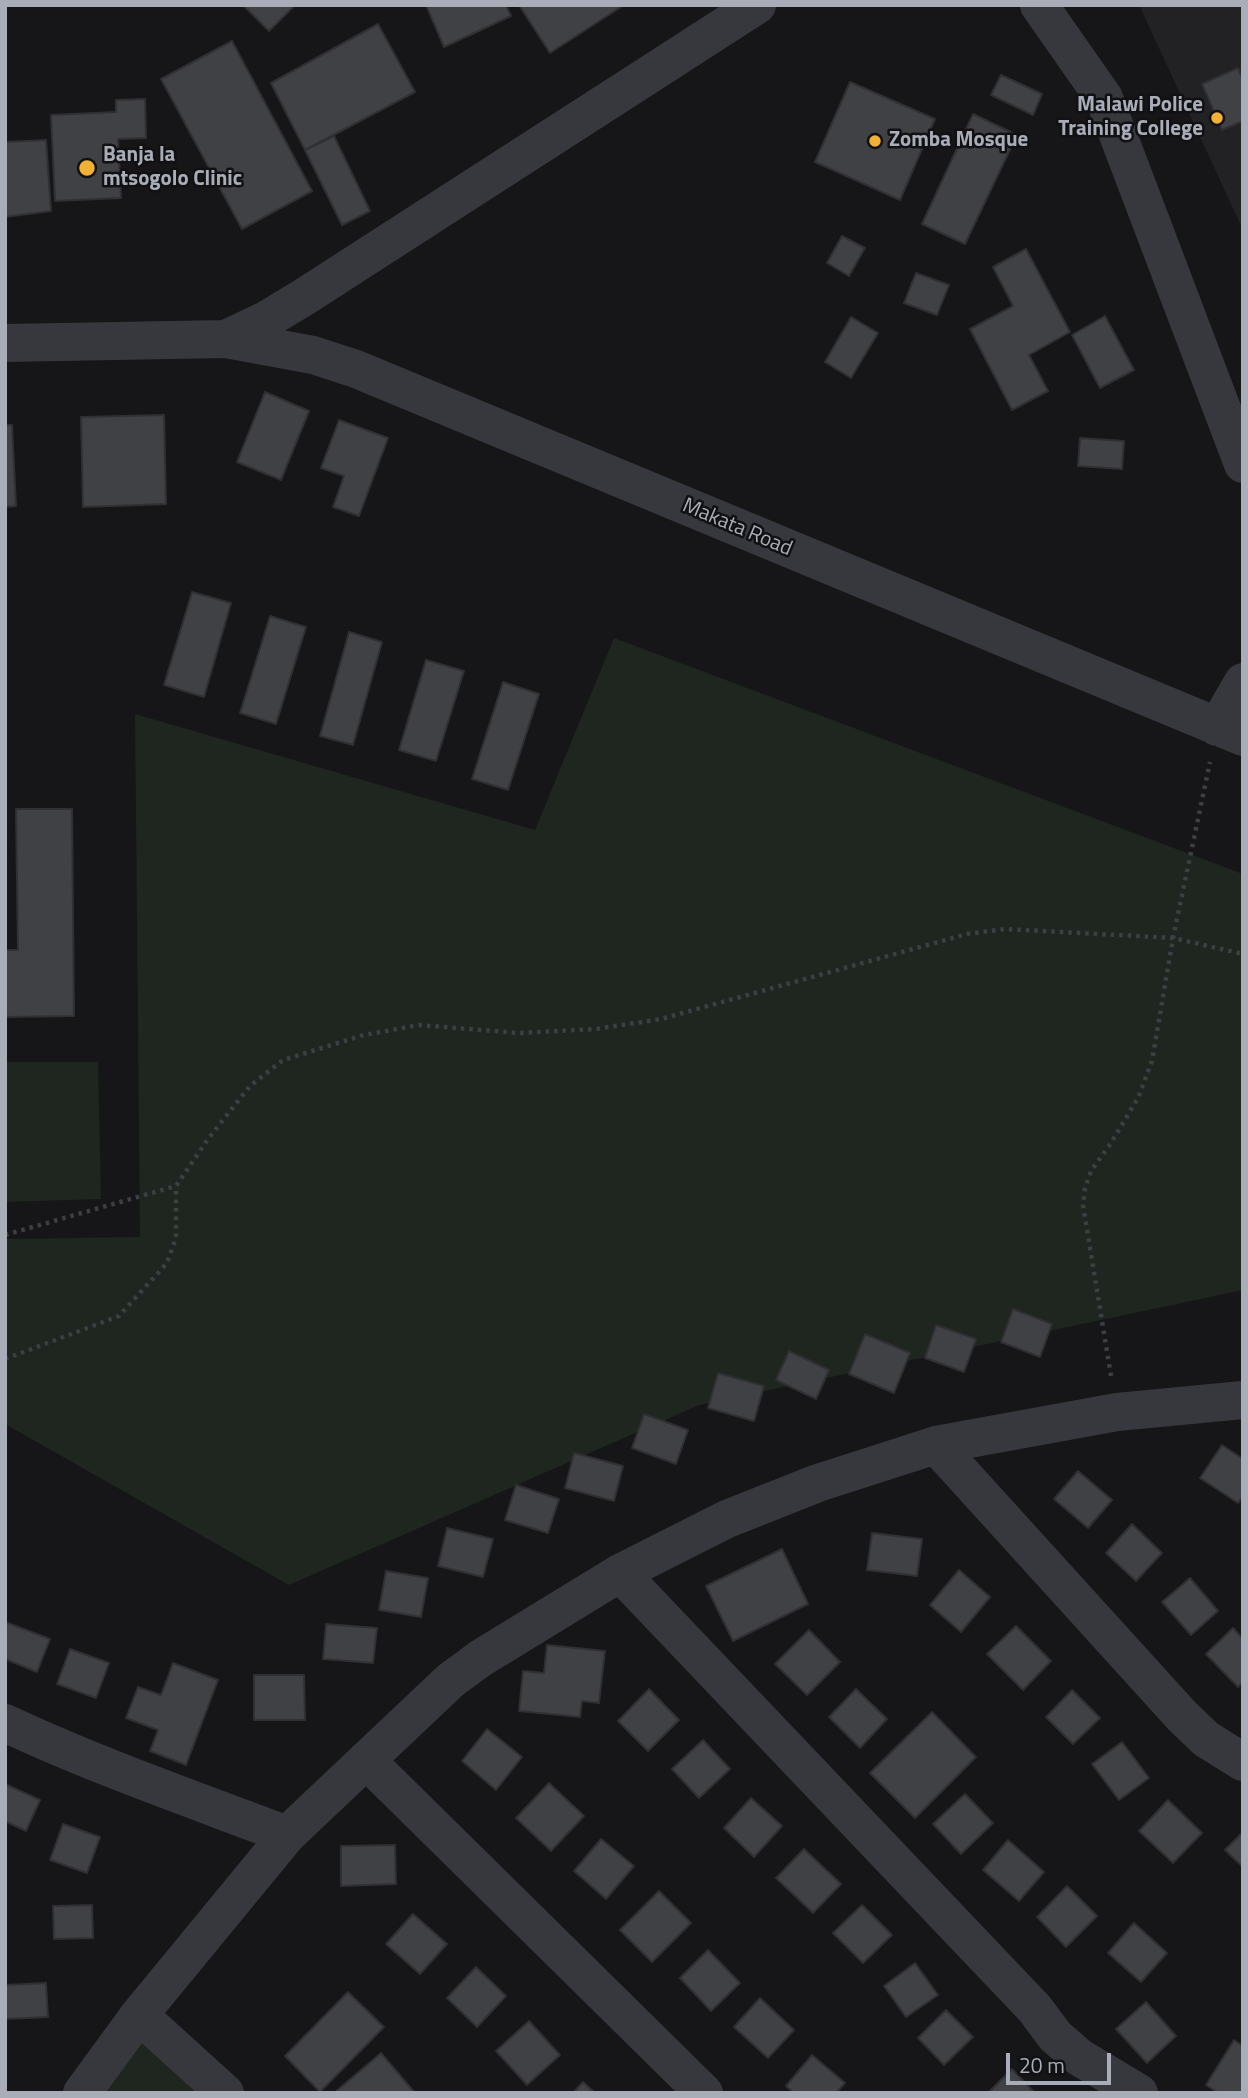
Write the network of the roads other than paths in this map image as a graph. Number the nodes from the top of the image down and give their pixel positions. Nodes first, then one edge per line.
1 (757, 5) edge
2 (1039, 5) edge
3 (226, 339) junction
4 (5, 343) edge
5 (1243, 464) edge
6 (1243, 682) edge
7 (1230, 732) edge
8 (1243, 1400) edge
9 (936, 1445) junction
10 (620, 1573) junction
11 (5, 1723) edge
12 (366, 1760) junction
13 (1243, 1762) edge
14 (287, 1835) junction
15 (139, 2015) junction
16 (82, 2093) edge
17 (225, 2093) edge
18 (704, 2093) edge
19 (1139, 2093) edge

1 - 3 street
2 - 5 street
3 - 4 street
3 - 7 street, Makata Road
6 - 7 street
8 - 9 street
9 - 10 street
9 - 13 street
10 - 12 street
10 - 19 street
11 - 14 street
12 - 14 street
12 - 18 street
14 - 15 street
15 - 16 street
15 - 17 street

